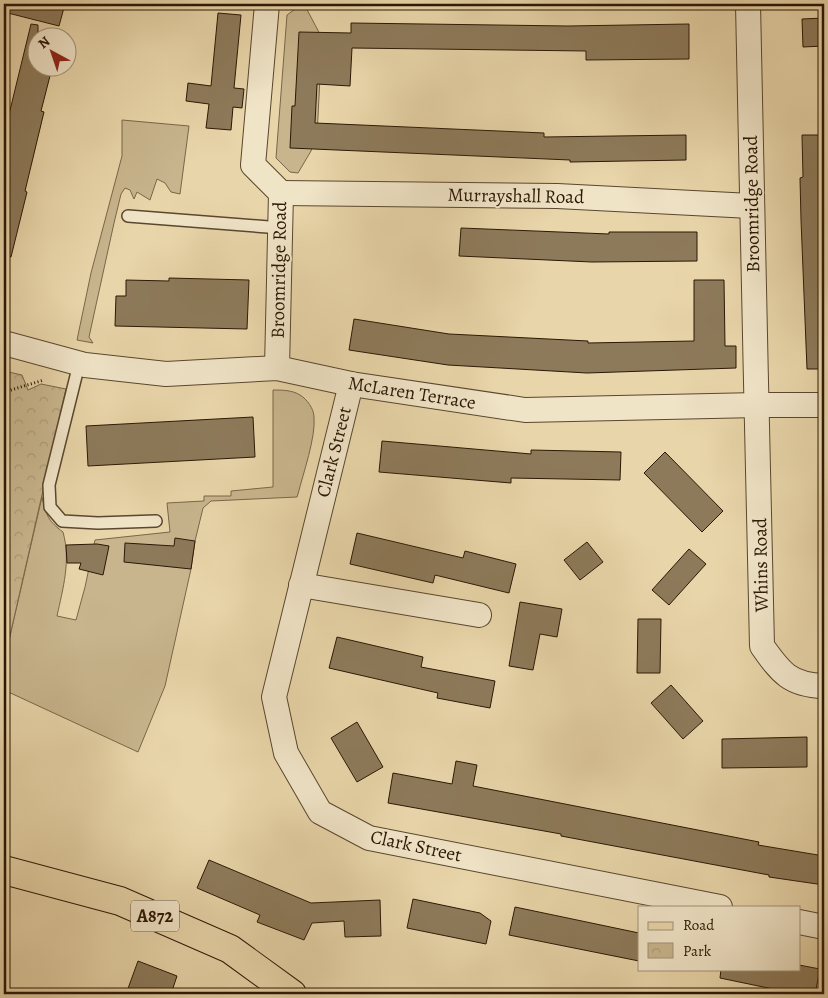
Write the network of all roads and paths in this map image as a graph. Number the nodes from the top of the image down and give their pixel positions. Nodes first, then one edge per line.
1 (267, 4) edge
2 (739, 4) edge
3 (748, 4) edge
4 (282, 193) junction
5 (751, 206) junction
6 (128, 216) dead end
7 (281, 228) junction
8 (4, 343) edge
9 (71, 361) junction
10 (277, 368) junction
11 (351, 384) junction
12 (4, 392) edge
13 (758, 405) junction
14 (824, 405) edge
15 (156, 521) dead end
16 (301, 585) junction
17 (479, 615) dead end
18 (824, 686) edge
19 (4, 870) edge
20 (715, 906) edge
21 (800, 922) edge
22 (824, 927) edge
23 (292, 994) edge

1 - 4 street, Broomridge Road
2 - 3 street
3 - 5 street, Broomridge Road
4 - 5 street, Murrayshall Road
4 - 7 street, Broomridge Road
5 - 13 street, Broomridge Road
6 - 7 lane
7 - 10 street, Broomridge Road
8 - 9 street, McLaren Terrace
9 - 10 street, McLaren Terrace
9 - 12 path
9 - 15 lane
10 - 11 street, McLaren Terrace
11 - 13 street, McLaren Terrace
11 - 16 street, Clark Street
13 - 14 street, McLaren Terrace
13 - 18 street, Whins Road
16 - 17 street
16 - 20 street, Clark Street
19 - 23 main road, A872
21 - 22 street

